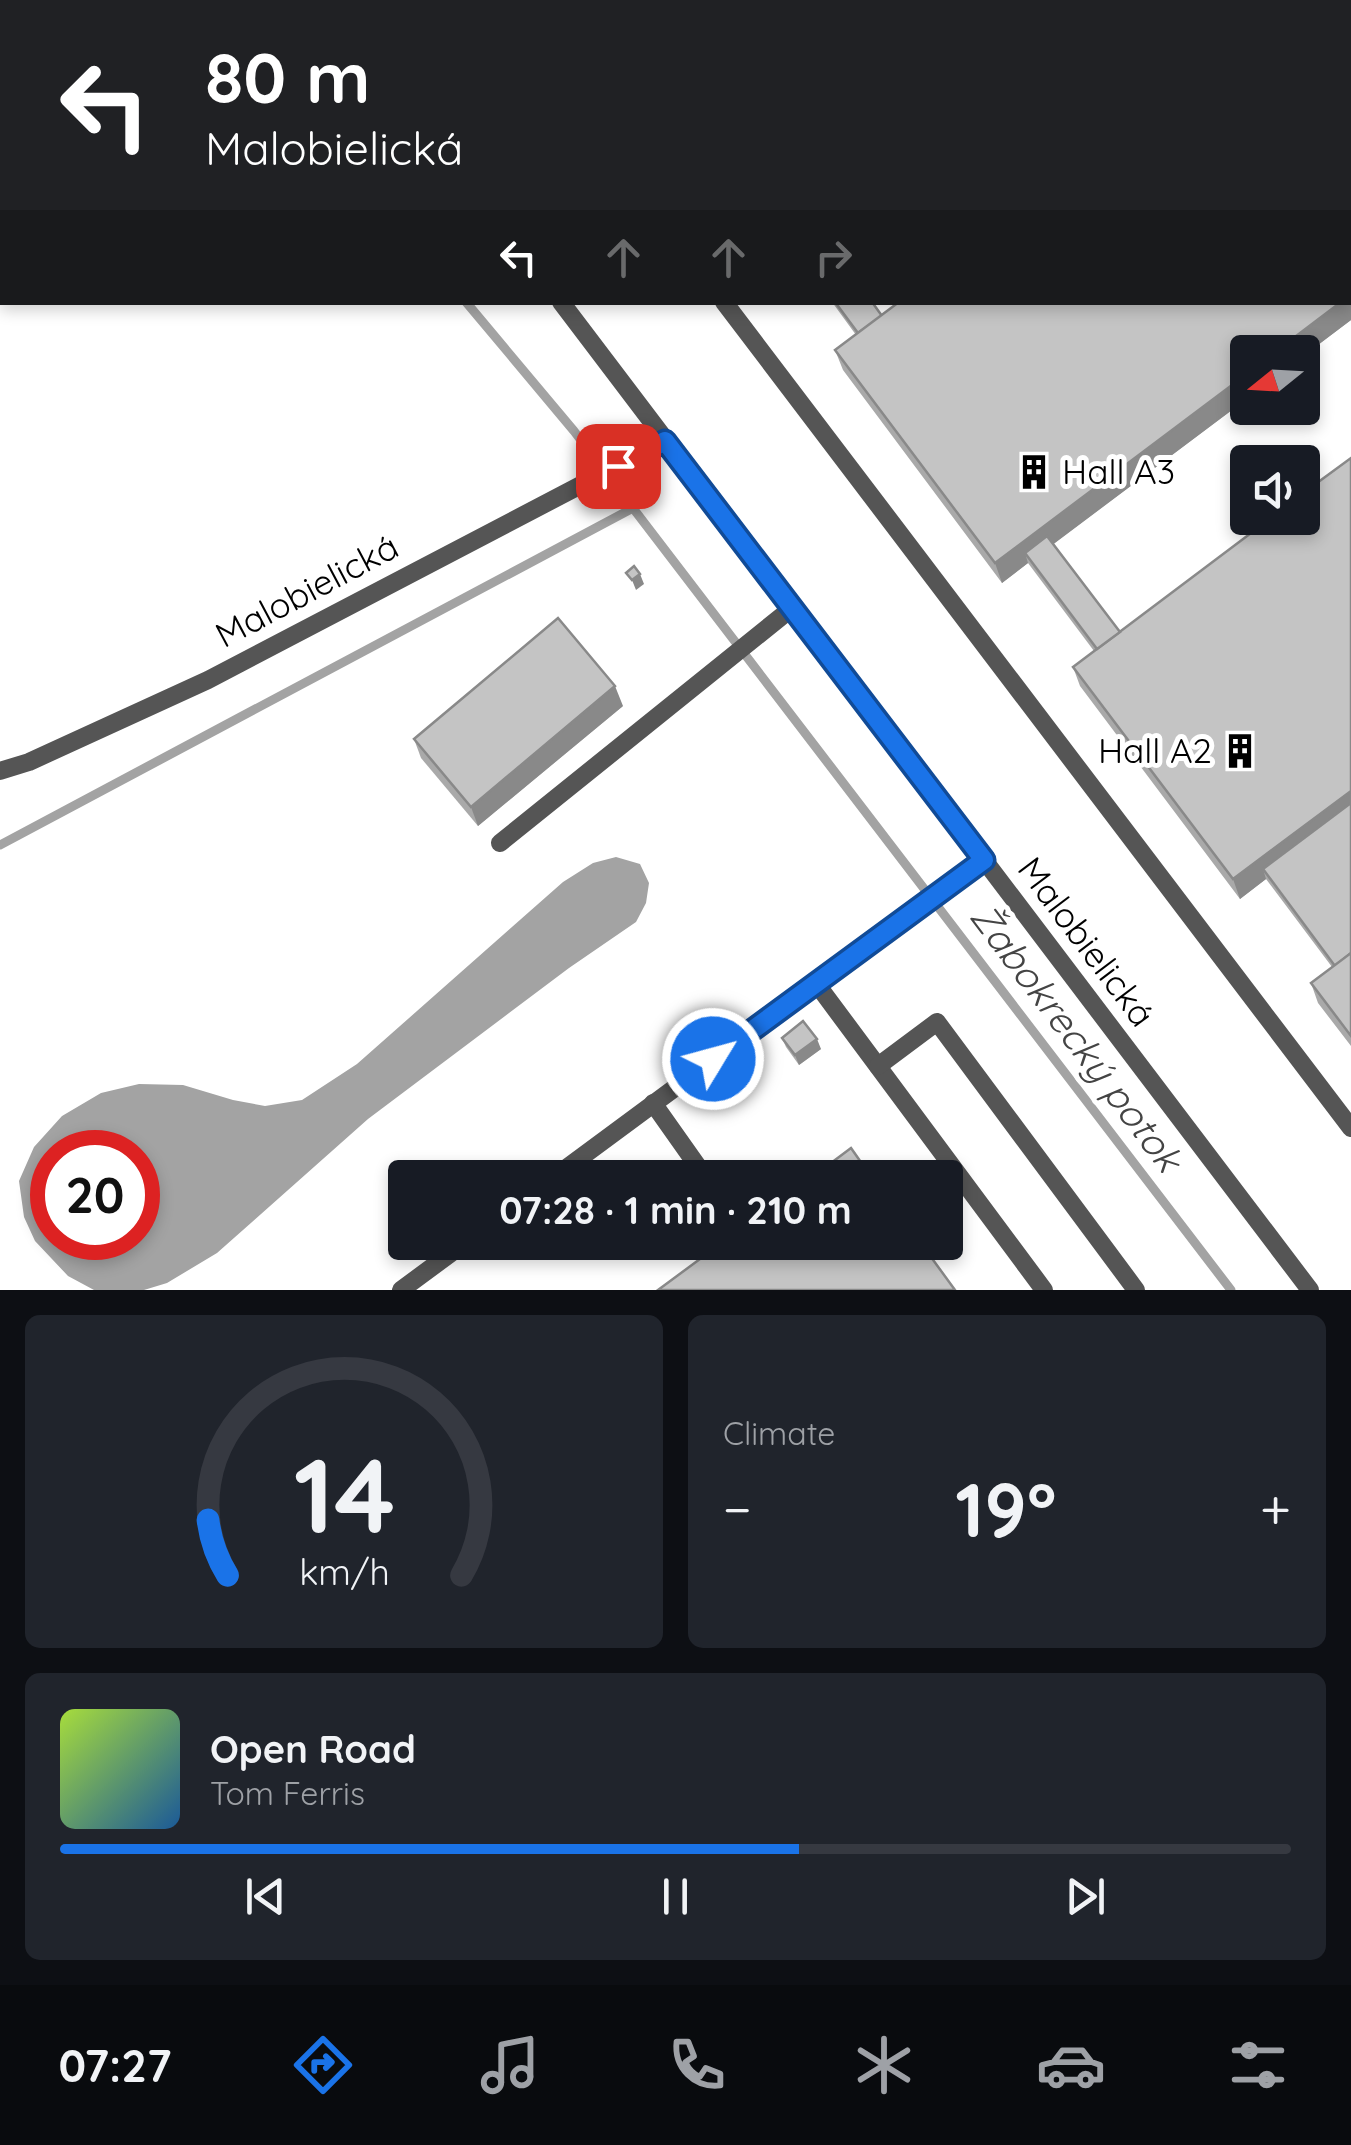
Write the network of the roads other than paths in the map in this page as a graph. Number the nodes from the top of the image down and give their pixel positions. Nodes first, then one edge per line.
1 (563, 305) edge
2 (726, 305) edge
3 (665, 441) junction
4 (792, 608) junction
5 (29, 762) junction
6 (0, 771) edge
7 (0, 787) edge
8 (500, 842) dead end
9 (984, 860) junction
10 (816, 983) junction
11 (878, 1066) junction
12 (654, 1103) junction
13 (1351, 1128) edge
14 (577, 1160) edge
15 (694, 1160) edge
16 (442, 1260) edge
17 (401, 1290) edge
18 (1044, 1290) edge
19 (1136, 1290) edge
20 (1310, 1290) edge

1 - 3 lane, Malobielická
2 - 13 lane
3 - 4 lane, Malobielická
3 - 5 lane, Malobielická
4 - 8 lane
4 - 9 lane, Malobielická
5 - 6 lane, Malobielická
5 - 7 lane, Malobielická
9 - 10 lane
9 - 20 lane, Malobielická
10 - 11 lane
10 - 12 lane
11 - 18 lane
11 - 19 lane
12 - 14 lane
12 - 15 lane
16 - 17 lane

